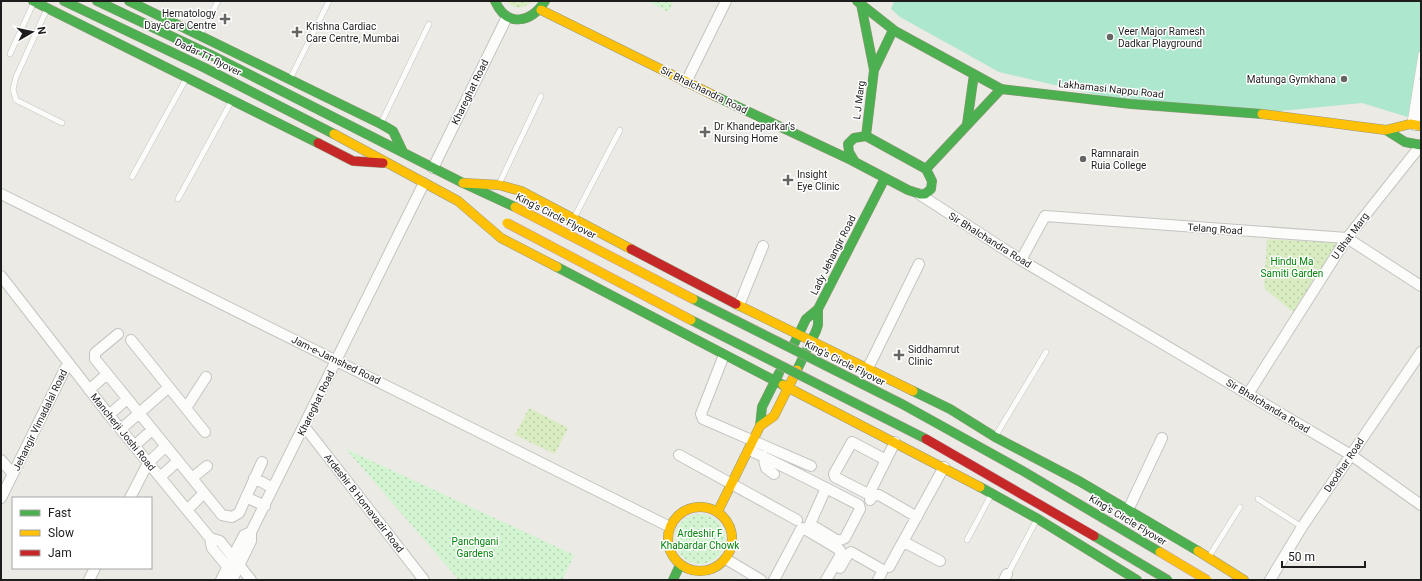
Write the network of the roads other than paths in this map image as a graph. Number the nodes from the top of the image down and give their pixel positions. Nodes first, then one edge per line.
1 (34, 1) edge
2 (64, 1) edge
3 (97, 1) edge
4 (129, 1) edge
5 (218, 1) edge
6 (329, 1) edge
7 (495, 1) edge
8 (726, 1) edge
9 (863, 4) edge
10 (543, 5) edge
11 (48, 8) junction
12 (507, 17) junction
13 (429, 24) dead end
14 (893, 30) junction
15 (200, 36) junction
16 (10, 54) dead end
17 (1421, 54) edge
18 (874, 70) junction
19 (974, 74) junction
20 (187, 77) junction
21 (290, 79) junction
22 (686, 82) junction
23 (1421, 85) edge
24 (1001, 89) junction
25 (541, 96) dead end
26 (232, 99) junction
27 (62, 123) dead end
28 (381, 124) junction
29 (967, 124) junction
30 (1415, 125) edge
31 (620, 130) dead end
32 (1386, 130) junction
33 (866, 136) junction
34 (1421, 145) edge
35 (403, 152) junction
36 (855, 162) junction
37 (388, 163) junction
38 (433, 168) junction
39 (926, 169) junction
40 (132, 177) dead end
41 (884, 178) junction
42 (424, 183) junction
43 (463, 183) junction
44 (499, 185) junction
45 (1, 194) edge
46 (919, 194) junction
47 (178, 199) dead end
48 (458, 201) junction
49 (486, 214) dead end
50 (573, 219) junction
51 (504, 221) dead end
52 (1347, 238) junction
53 (763, 246) dead end
54 (1020, 260) junction
55 (919, 264) dead end
56 (1, 276) edge
57 (1421, 286) edge
58 (738, 305) junction
59 (818, 309) junction
60 (118, 334) dead end
61 (799, 334) junction
62 (131, 340) dead end
63 (811, 340) junction
64 (1046, 352) dead end
65 (1421, 352) edge
66 (724, 355) junction
67 (337, 360) junction
68 (68, 363) junction
69 (868, 368) junction
70 (107, 374) junction
71 (206, 377) dead end
72 (776, 380) junction
73 (788, 386) junction
74 (169, 387) junction
75 (89, 390) junction
76 (1248, 394) junction
77 (127, 399) junction
78 (186, 408) junction
79 (139, 413) junction
80 (109, 415) junction
81 (304, 426) junction
82 (760, 426) junction
83 (121, 429) junction
84 (152, 430) junction
85 (204, 432) dead end
86 (995, 437) junction
87 (1162, 438) dead end
88 (895, 442) junction
89 (751, 445) junction
90 (134, 446) junction
91 (166, 446) junction
92 (679, 455) dead end
93 (1351, 455) junction
94 (763, 456) junction
95 (1, 460) edge
96 (886, 460) junction
97 (178, 461) junction
98 (262, 462) dead end
99 (148, 463) junction
100 (207, 466) dead end
101 (810, 466) dead end
102 (944, 467) junction
103 (13, 474) junction
104 (774, 474) dead end
105 (160, 478) junction
106 (192, 478) junction
107 (254, 478) junction
108 (732, 484) junction
109 (273, 488) junction
110 (826, 488) junction
111 (204, 493) junction
112 (991, 494) junction
113 (131, 497) edge
114 (246, 497) junction
115 (1, 498) edge
116 (1258, 499) dead end
117 (870, 500) dead end
118 (1421, 505) edge
119 (264, 506) junction
120 (1240, 507) dead end
121 (187, 510) junction
122 (1128, 510) junction
123 (718, 511) junction
124 (917, 517) junction
125 (1038, 519) junction
126 (797, 520) dead end
127 (670, 527) junction
128 (1302, 527) junction
129 (251, 532) junction
130 (210, 538) junction
131 (967, 540) dead end
132 (904, 542) junction
133 (233, 556) junction
134 (1208, 557) junction
135 (726, 559) junction
136 (940, 561) dead end
137 (240, 564) junction
138 (680, 565) junction
139 (228, 567) junction
140 (889, 567) dead end
141 (96, 569) edge
142 (689, 570) junction
143 (1007, 575) edge
144 (1121, 576) edge
145 (235, 578) edge
146 (90, 580) edge
147 (221, 580) edge
148 (250, 580) edge
149 (424, 580) edge
150 (673, 580) edge
151 (685, 580) edge
152 (761, 580) edge
153 (774, 580) edge
154 (826, 580) edge
155 (833, 580) edge
156 (878, 580) edge
157 (1137, 580) edge
158 (1168, 580) edge
159 (1207, 580) edge
160 (1244, 580) edge
161 (1270, 580) edge

1 - 11 main road
1 - 16 lane
2 - 37 main road, Dadar TT flyover
3 - 35 main road, Dadar TT flyover
4 - 15 main road
5 - 15 lane
6 - 21 lane
7 - 12 main road
8 - 22 street
9 - 14 main road, Lakhamasi Nappu Road
9 - 18 main road
10 - 12 main road
10 - 22 main road, Sir Bhalchandra Road
11 - 20 main road
11 - 27 lane
12 - 38 street, Khareghat Road
13 - 28 lane
14 - 18 main road, L J Marg
14 - 19 main road, Lakhamasi Nappu Road
15 - 21 main road
17 - 30 lane
18 - 33 main road, L J Marg
19 - 24 main road, Lakhamasi Nappu Road
19 - 29 main road
20 - 26 main road
20 - 40 lane
21 - 28 main road
22 - 36 main road, Sir Bhalchandra Road
23 - 30 street
24 - 29 main road
24 - 32 main road, Lakhamasi Nappu Road
25 - 44 lane
26 - 37 main road
26 - 47 lane
28 - 35 main road
29 - 39 main road
30 - 32 main road
31 - 50 lane
32 - 34 main road
33 - 36 main road
33 - 39 main road
34 - 52 street, U Bhat Marg
35 - 38 main road, King's Circle Flyover
36 - 41 main road, Sir Bhalchandra Road
37 - 42 main road, Dadar TT flyover
38 - 43 main road, King's Circle Flyover
39 - 46 main road
41 - 46 main road, Sir Bhalchandra Road
41 - 59 main road, Lady Jehangir Road
42 - 48 main road, Dadar TT flyover
42 - 67 street, Khareghat Road
43 - 44 main road
43 - 159 main road, King's Circle Flyover, bridge
44 - 50 main road
45 - 67 street, Jam-e-Jamshed Road
46 - 54 street, Sir Bhalchandra Road
48 - 49 main road
48 - 66 main road
50 - 58 main road
51 - 158 main road, bridge
52 - 54 street, Telang Road
52 - 57 street, Telang Road
52 - 76 street, U Bhat Marg
53 - 58 street
54 - 76 street, Sir Bhalchandra Road
55 - 69 street
56 - 68 street, Mancherji Joshi Road
58 - 61 main road
59 - 61 main road
59 - 63 main road, Lady Jehangir Road
60 - 70 street
61 - 63 main road
61 - 72 main road
62 - 74 street
63 - 69 main road
63 - 73 main road, Lady Jehangir Road
64 - 86 lane
65 - 93 street, Deodhar Road
66 - 72 main road
66 - 89 street
67 - 81 street, Khareghat Road
67 - 127 street, Jam-e-Jamshed Road
68 - 75 street, Mancherji Joshi Road
68 - 103 street, Jehangir Vimadalal Road
69 - 86 main road
70 - 75 street
70 - 77 street
71 - 78 street
72 - 73 main road
72 - 82 main road
73 - 82 main road, Lady Jehangir Road
73 - 88 main road
74 - 78 street
74 - 79 street
75 - 80 street, Mancherji Joshi Road
76 - 93 street, Sir Bhalchandra Road
77 - 79 street
77 - 80 street
78 - 85 street
79 - 83 street
79 - 84 street
80 - 83 street, Mancherji Joshi Road
81 - 109 street, Khareghat Road
81 - 149 street, Ardeshir B Homavazir Road
82 - 89 main road, Lady Jehangir Road
83 - 90 street, Mancherji Joshi Road
84 - 90 street
84 - 91 street
86 - 122 main road
87 - 122 street
88 - 96 street
88 - 102 main road
89 - 94 street
89 - 101 street
89 - 108 main road, Lady Jehangir Road
90 - 99 street, Mancherji Joshi Road
91 - 97 street
91 - 99 street
92 - 108 street
93 - 118 street, Sir Bhalchandra Road
93 - 128 street, Deodhar Road
94 - 104 street
94 - 110 street
95 - 103 street
96 - 96 street
97 - 105 street
97 - 106 street
98 - 107 street
99 - 105 street, Mancherji Joshi Road
99 - 113 street
100 - 106 street
102 - 112 main road
102 - 124 street
103 - 115 street, Jehangir Vimadalal Road
105 - 121 street, Mancherji Joshi Road
106 - 111 street
107 - 109 street
107 - 114 street
108 - 123 main road, Lady Jehangir Road
108 - 126 street
109 - 119 street, Khareghat Road
110 - 110 street
111 - 114 street
111 - 121 street
112 - 125 main road
112 - 131 lane
114 - 119 street
116 - 128 lane
117 - 124 street
119 - 129 street, Khareghat Road
120 - 134 lane
121 - 130 street, Mancherji Joshi Road
122 - 134 main road
123 - 127 main road
123 - 135 main road
124 - 132 street
125 - 143 lane
125 - 144 main road
127 - 138 main road
128 - 161 street, Deodhar Road
129 - 133 street
129 - 137 street, Khareghat Road
130 - 133 street, Mancherji Joshi Road
130 - 139 street
132 - 136 street
132 - 140 street
133 - 137 street, Mancherji Joshi Road
133 - 139 street
134 - 160 main road
135 - 142 main road
135 - 152 street
137 - 145 street, Khareghat Road
137 - 148 street, Mancherji Joshi Road
138 - 142 main road
138 - 150 main road
139 - 145 street
139 - 147 street
141 - 146 street
142 - 151 main road
144 - 157 main road
153 - 154 street
155 - 156 street

